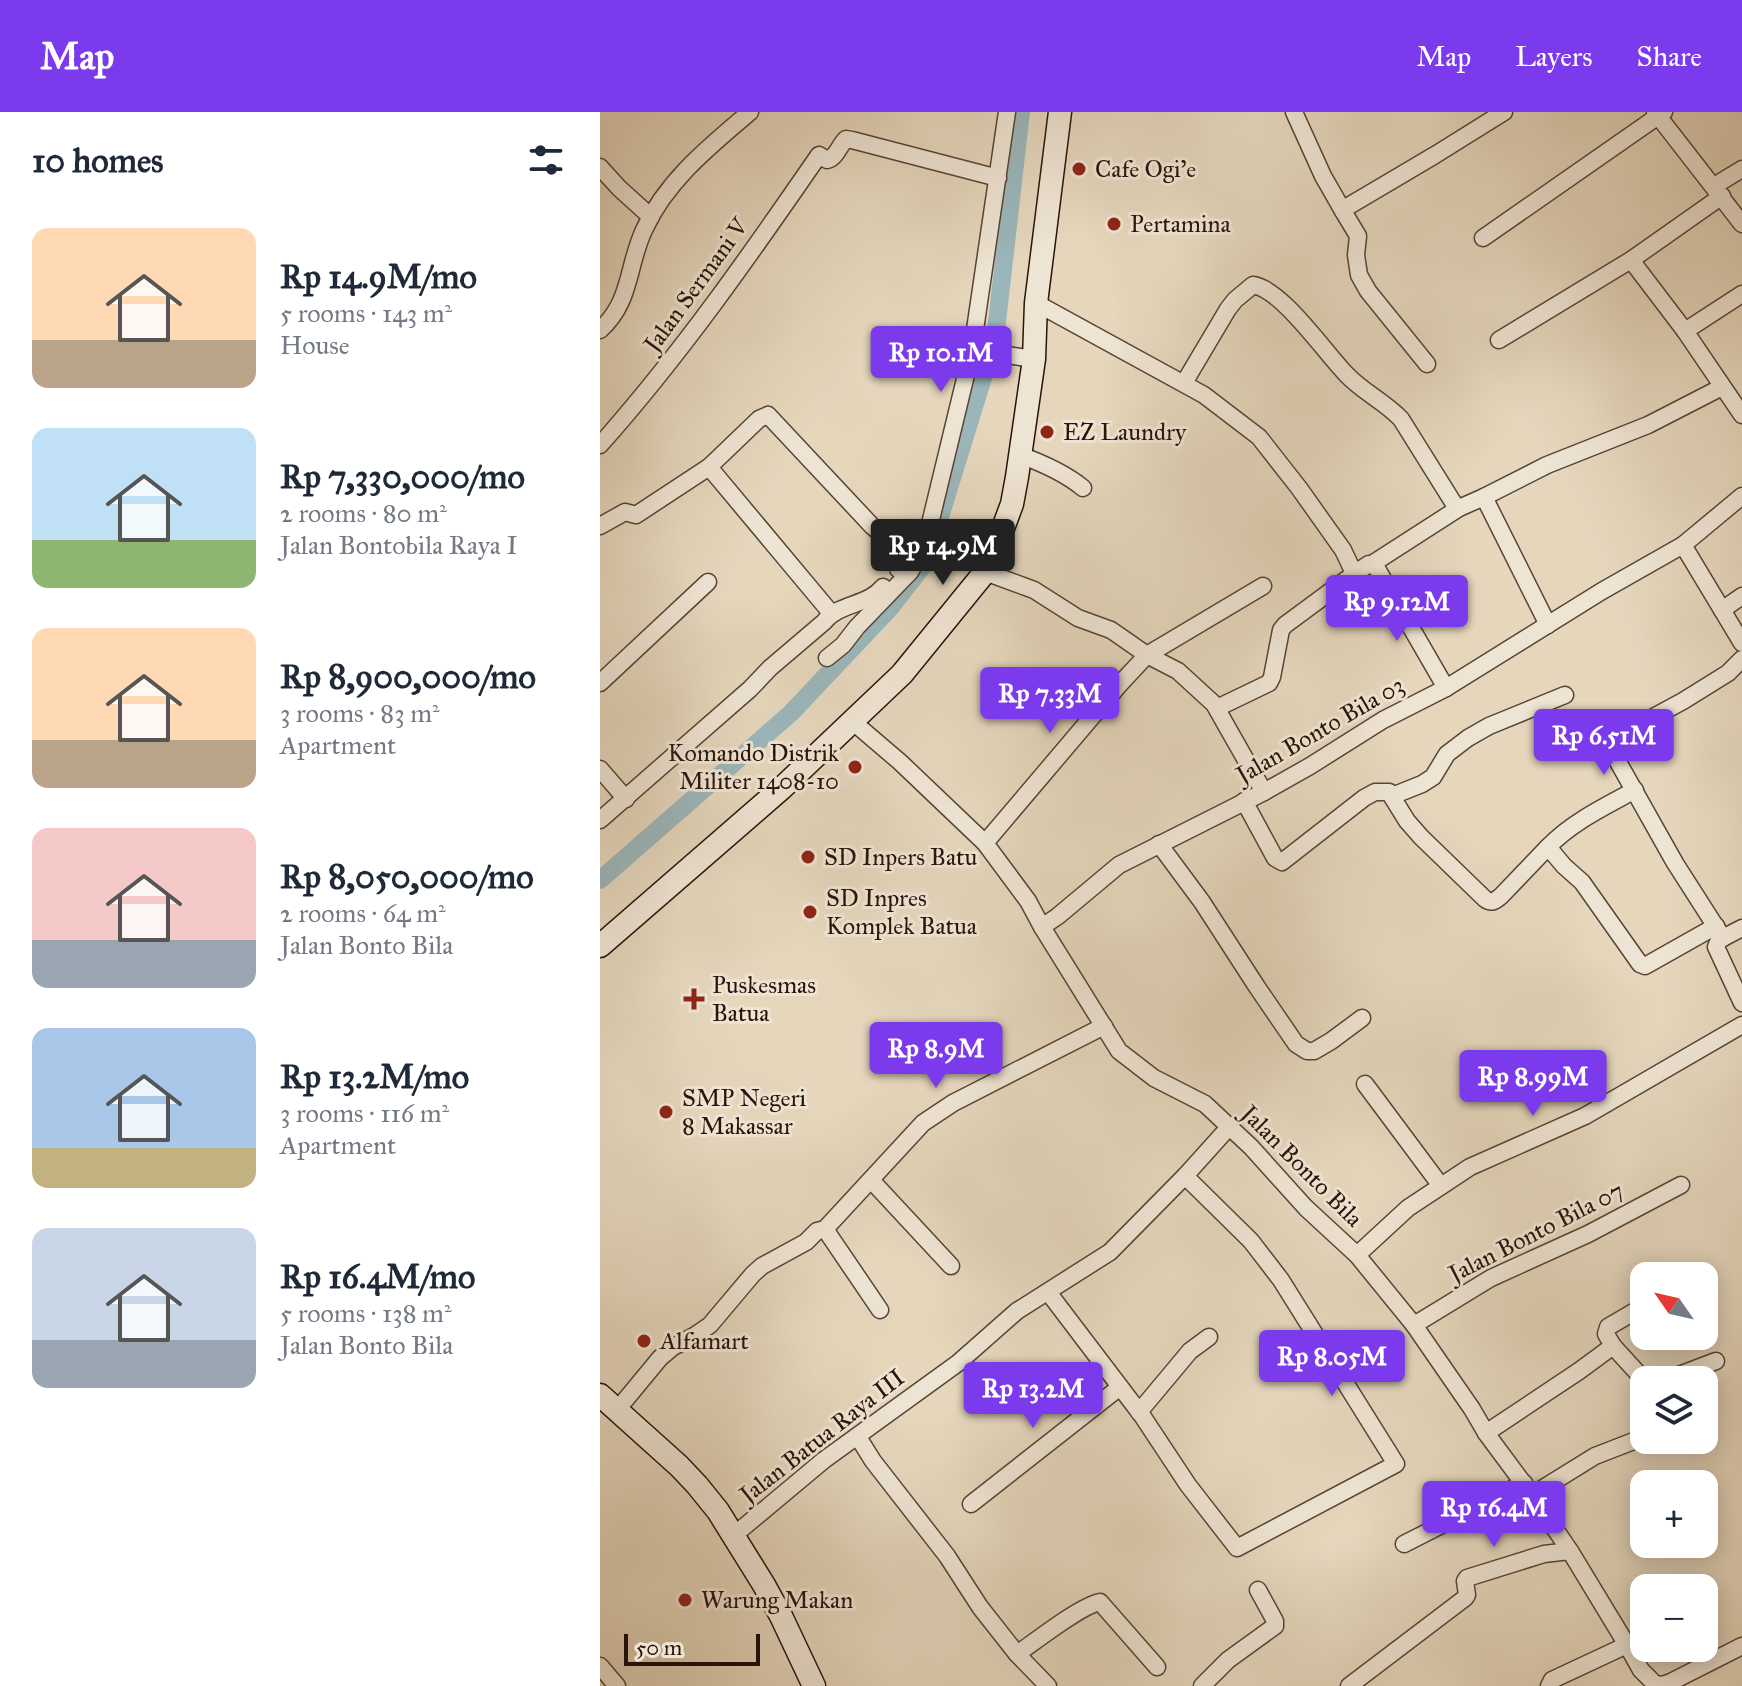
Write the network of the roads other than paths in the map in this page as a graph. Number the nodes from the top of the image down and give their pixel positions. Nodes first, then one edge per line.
1 (750, 112) edge
2 (1007, 112) edge
3 (1060, 112) edge
4 (1294, 112) edge
5 (1504, 112) edge
6 (1659, 113) edge
7 (600, 167) edge
8 (1742, 169) edge
9 (998, 178) junction
10 (1718, 191) junction
11 (1343, 211) junction
12 (651, 217) junction
13 (1742, 224) edge
14 (1483, 238) dead end
15 (1631, 260) junction
16 (1742, 294) edge
17 (1036, 303) junction
18 (600, 330) edge
19 (1685, 331) junction
20 (1499, 340) dead end
21 (979, 350) junction
22 (1028, 358) junction
23 (1427, 364) dead end
24 (1184, 383) junction
25 (1722, 387) junction
26 (1742, 415) edge
27 (600, 445) edge
28 (1020, 455) junction
29 (709, 467) junction
30 (1083, 488) dead end
31 (1742, 496) edge
32 (1484, 497) junction
33 (1459, 508) junction
34 (600, 526) edge
35 (912, 537) dead end
36 (1683, 545) junction
37 (911, 560) junction
38 (1372, 564) junction
39 (985, 572) junction
40 (1354, 574) junction
41 (708, 582) dead end
42 (1263, 586) dead end
43 (1742, 596) edge
44 (1722, 610) junction
45 (828, 617) junction
46 (1548, 625) junction
47 (1742, 643) edge
48 (843, 645) junction
49 (1147, 655) junction
50 (827, 658) dead end
51 (1742, 659) edge
52 (600, 683) edge
53 (1446, 688) junction
54 (1565, 695) dead end
55 (1217, 708) junction
56 (852, 721) junction
57 (600, 769) edge
58 (1635, 790) junction
59 (1264, 792) junction
60 (1392, 796) junction
61 (626, 799) junction
62 (1244, 801) junction
63 (600, 820) edge
64 (985, 843) junction
65 (1159, 844) junction
66 (1548, 847) junction
67 (1042, 927) junction
68 (1742, 928) edge
69 (1720, 932) junction
70 (600, 946) edge
71 (1742, 1003) edge
72 (1362, 1018) dead end
73 (1742, 1025) edge
74 (1104, 1026) junction
75 (1365, 1084) dead end
76 (1230, 1126) junction
77 (1185, 1176) junction
78 (871, 1180) junction
79 (1681, 1185) dead end
80 (1441, 1186) junction
81 (825, 1229) junction
82 (1357, 1255) junction
83 (951, 1266) dead end
84 (1048, 1292) junction
85 (880, 1310) dead end
86 (1630, 1314) edge
87 (1414, 1325) junction
88 (1209, 1337) dead end
89 (1613, 1346) junction
90 (1716, 1361) dead end
91 (1631, 1366) edge
92 (1703, 1366) edge
93 (1120, 1387) junction
94 (600, 1395) edge
95 (617, 1410) junction
96 (1139, 1412) junction
97 (1486, 1433) junction
98 (858, 1437) junction
99 (1630, 1442) edge
100 (1528, 1489) junction
101 (971, 1504) dead end
102 (733, 1536) junction
103 (1404, 1544) dead end
104 (1570, 1551) junction
105 (1258, 1590) dead end
106 (1627, 1645) junction
107 (1742, 1646) edge
108 (1017, 1654) junction
109 (600, 1666) edge
110 (1157, 1667) dead end
111 (1550, 1683) edge
112 (617, 1686) edge
113 (814, 1686) edge
114 (1048, 1686) edge
115 (1202, 1686) edge
116 (1349, 1686) edge
117 (1534, 1686) edge

1 - 12 street
2 - 9 street
3 - 17 main road
4 - 11 street
5 - 11 street
6 - 10 street
6 - 14 street
7 - 12 street
8 - 10 street
9 - 21 street
9 - 27 street, Jalan Sermani V
10 - 13 street
10 - 15 street
11 - 23 street
12 - 18 street
15 - 19 street
15 - 20 street
16 - 19 street
17 - 22 main road
17 - 24 street
19 - 25 street
21 - 22 street
21 - 37 street
22 - 28 main road
24 - 33 street
24 - 40 street
25 - 26 street
25 - 32 street
28 - 30 street
28 - 39 main road
29 - 34 street
29 - 37 street
29 - 45 street
31 - 36 street, Jalan Bonto Bila 03
32 - 33 street
32 - 46 street
33 - 38 street
35 - 37 street
36 - 44 street
36 - 46 street, Jalan Bonto Bila 03
37 - 45 street
37 - 48 street
38 - 40 street
38 - 53 street
39 - 49 street
39 - 56 main road
40 - 55 street
41 - 52 street
42 - 49 street
43 - 44 street
44 - 47 street
45 - 48 street
45 - 61 street
46 - 53 street, Jalan Bonto Bila 03
48 - 50 street
49 - 55 street
49 - 64 street
51 - 58 street
53 - 59 street, Jalan Bonto Bila 03
54 - 60 street
55 - 59 street
56 - 64 street, Jalan Bonto Bila
56 - 70 main road
57 - 61 street
58 - 66 street
58 - 69 street
59 - 62 street, Jalan Bonto Bila 03
60 - 62 street
60 - 66 street
61 - 63 street
62 - 65 street, Jalan Bonto Bila 03
64 - 67 street, Jalan Bonto Bila
65 - 67 street, Jalan Bonto Bila 03
65 - 72 street
66 - 69 street
67 - 74 street, Jalan Bonto Bila
68 - 69 street
69 - 71 street
73 - 80 street
74 - 76 street, Jalan Bonto Bila
74 - 78 street
75 - 80 street
76 - 77 street, Jalan Batua Raya III
76 - 82 street, Jalan Bonto Bila
77 - 84 street, Jalan Batua Raya III
77 - 96 street
78 - 81 street
78 - 83 street
79 - 87 street, Jalan Bonto Bila 07
80 - 82 street
81 - 85 street
81 - 95 street
82 - 87 street, Jalan Bonto Bila
84 - 93 street
84 - 98 street, Jalan Batua Raya III
86 - 89 street
87 - 97 street, Jalan Bonto Bila
88 - 96 street
89 - 91 street
89 - 97 street
90 - 92 street
93 - 96 street
93 - 101 street
94 - 95 main road
95 - 102 main road
97 - 100 street, Jalan Bonto Bila
98 - 102 street, Jalan Batua Raya III
98 - 108 street
99 - 100 street
100 - 103 street
100 - 104 street, Jalan Bonto Bila
102 - 113 main road
104 - 106 street, Jalan Bonto Bila
104 - 116 street
105 - 115 street
106 - 107 street, Jalan Bonto Bila
106 - 111 street
108 - 110 street
108 - 114 street
109 - 112 street
111 - 117 street

